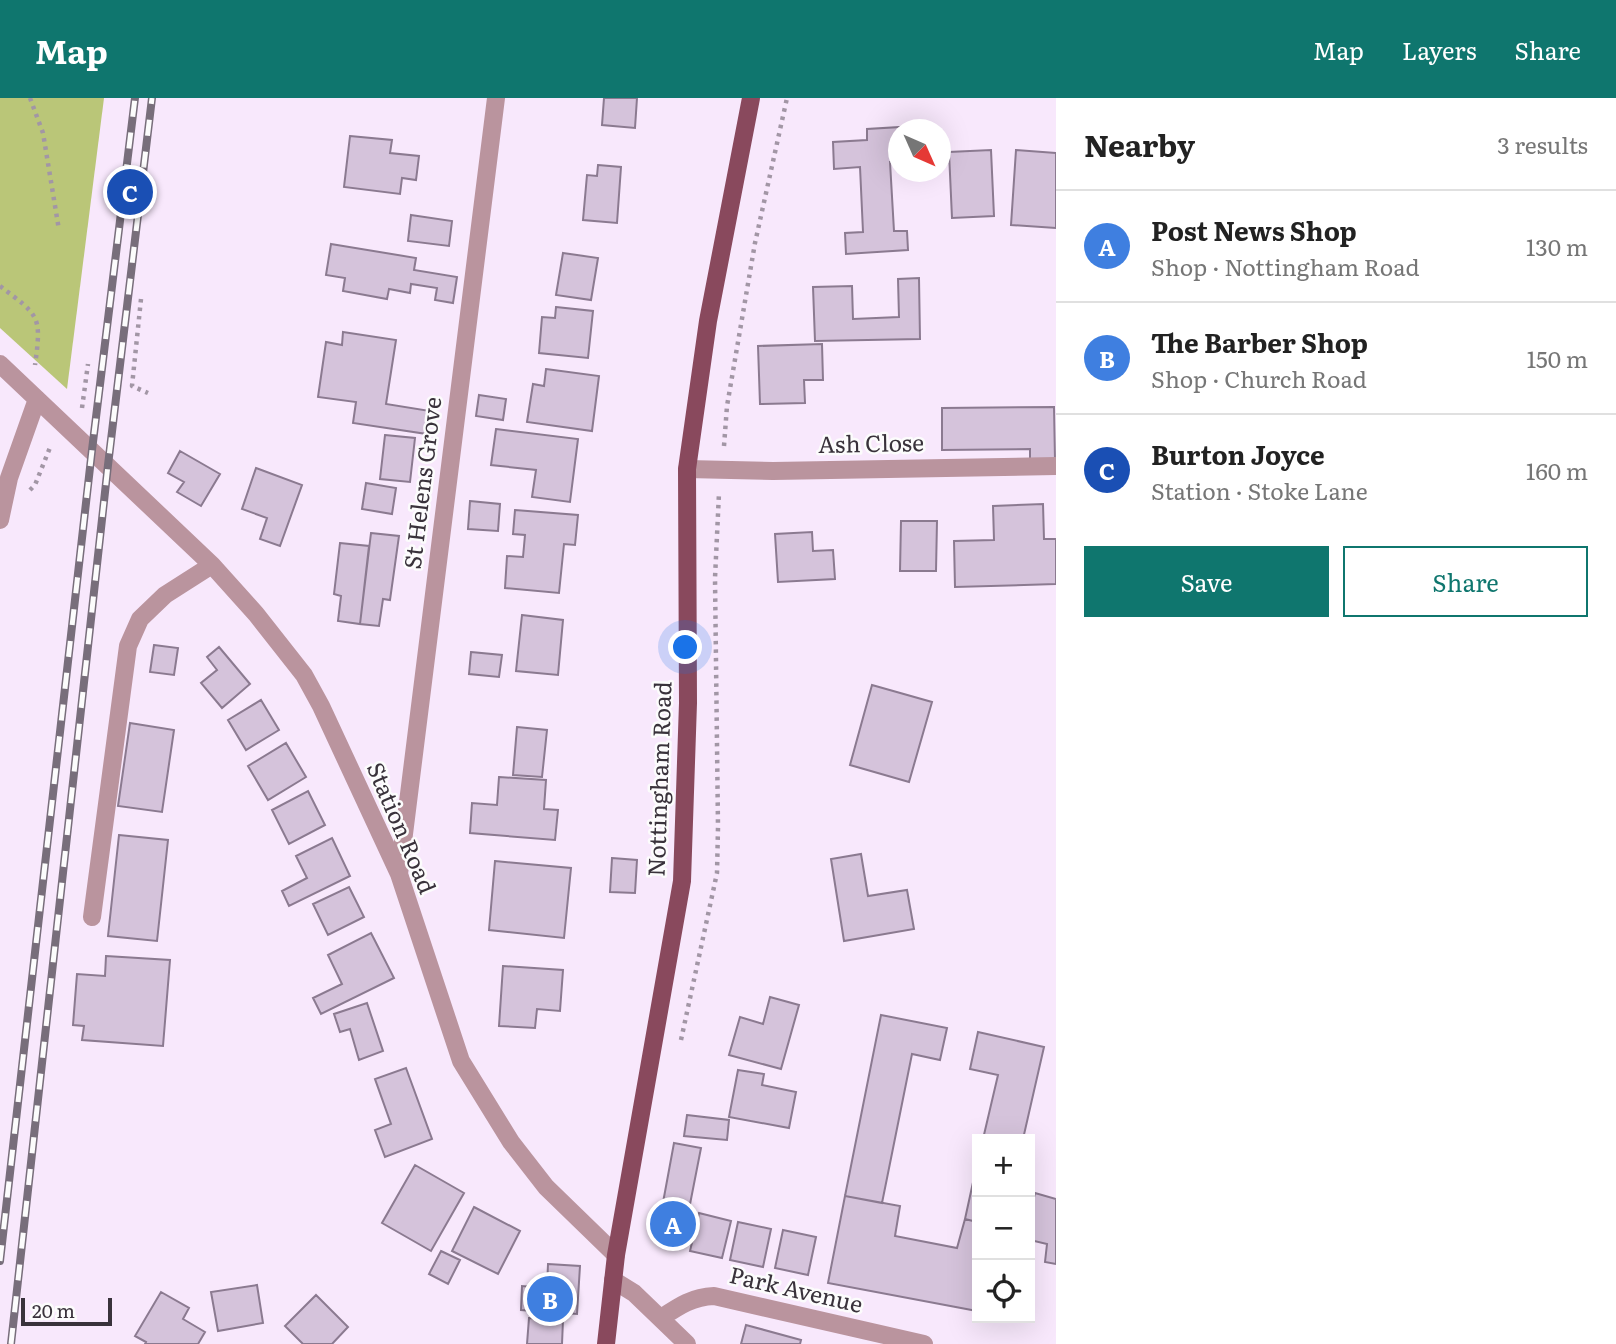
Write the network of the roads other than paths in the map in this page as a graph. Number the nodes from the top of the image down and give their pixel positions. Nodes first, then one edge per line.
1 (496, 98) edge
2 (751, 98) edge
3 (0, 364) edge
4 (34, 396) junction
5 (1056, 466) edge
6 (687, 469) junction
7 (0, 520) edge
8 (212, 565) junction
9 (399, 874) junction
10 (92, 917) dead end
11 (617, 1255) junction
12 (613, 1280) junction
13 (661, 1318) junction
14 (606, 1344) edge
15 (687, 1344) edge
16 (924, 1344) edge

1 - 9 street, St Helens Grove
2 - 6 main road, Nottingham Road
3 - 4 street, Station Road
4 - 7 street
4 - 8 street, Station Road
5 - 6 street, Ash Close
6 - 11 main road, Nottingham Road
8 - 9 street, Station Road
8 - 10 street
9 - 11 street, Station Road
11 - 12 main road, Nottingham Road
12 - 13 street
12 - 14 main road, Nottingham Road
13 - 15 street
13 - 16 street, Park Avenue

